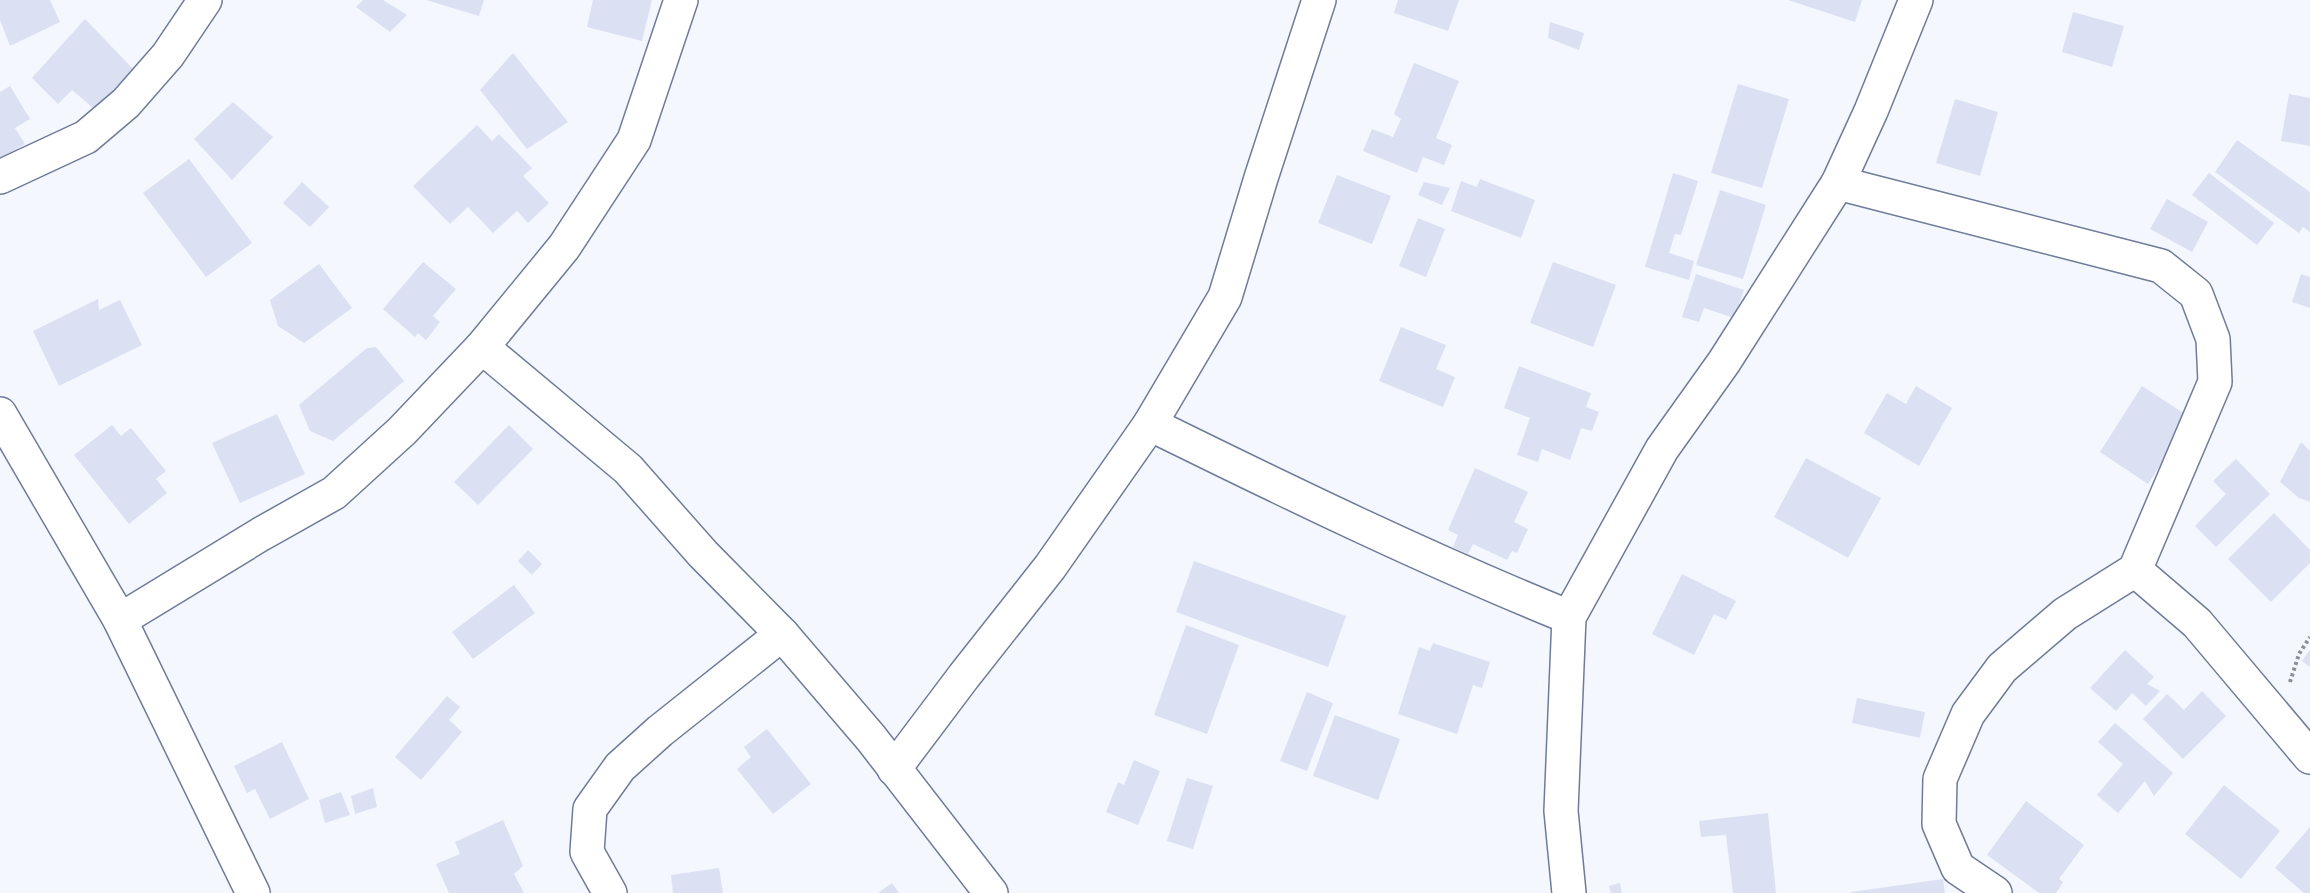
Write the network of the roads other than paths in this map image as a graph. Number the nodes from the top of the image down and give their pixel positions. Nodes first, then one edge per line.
1 (205, 0) edge
2 (681, 0) edge
3 (1319, 0) edge
4 (1916, 0) edge
5 (0, 177) edge
6 (1838, 183) junction
7 (482, 347) junction
8 (0, 414) edge
9 (1149, 424) junction
10 (2135, 570) junction
11 (1569, 617) junction
12 (120, 620) junction
13 (782, 634) junction
14 (2310, 757) edge
15 (894, 769) junction
16 (253, 893) edge
17 (610, 893) edge
18 (991, 893) edge
19 (1569, 893) edge
20 (1995, 893) edge

1 - 5 street
2 - 7 street
3 - 9 street
4 - 6 street
6 - 10 street
6 - 11 street
7 - 12 street
7 - 13 street
8 - 12 street
9 - 11 street
9 - 15 street
10 - 14 street
10 - 20 street
11 - 19 street
12 - 16 street
13 - 15 street
13 - 17 street
15 - 18 street

